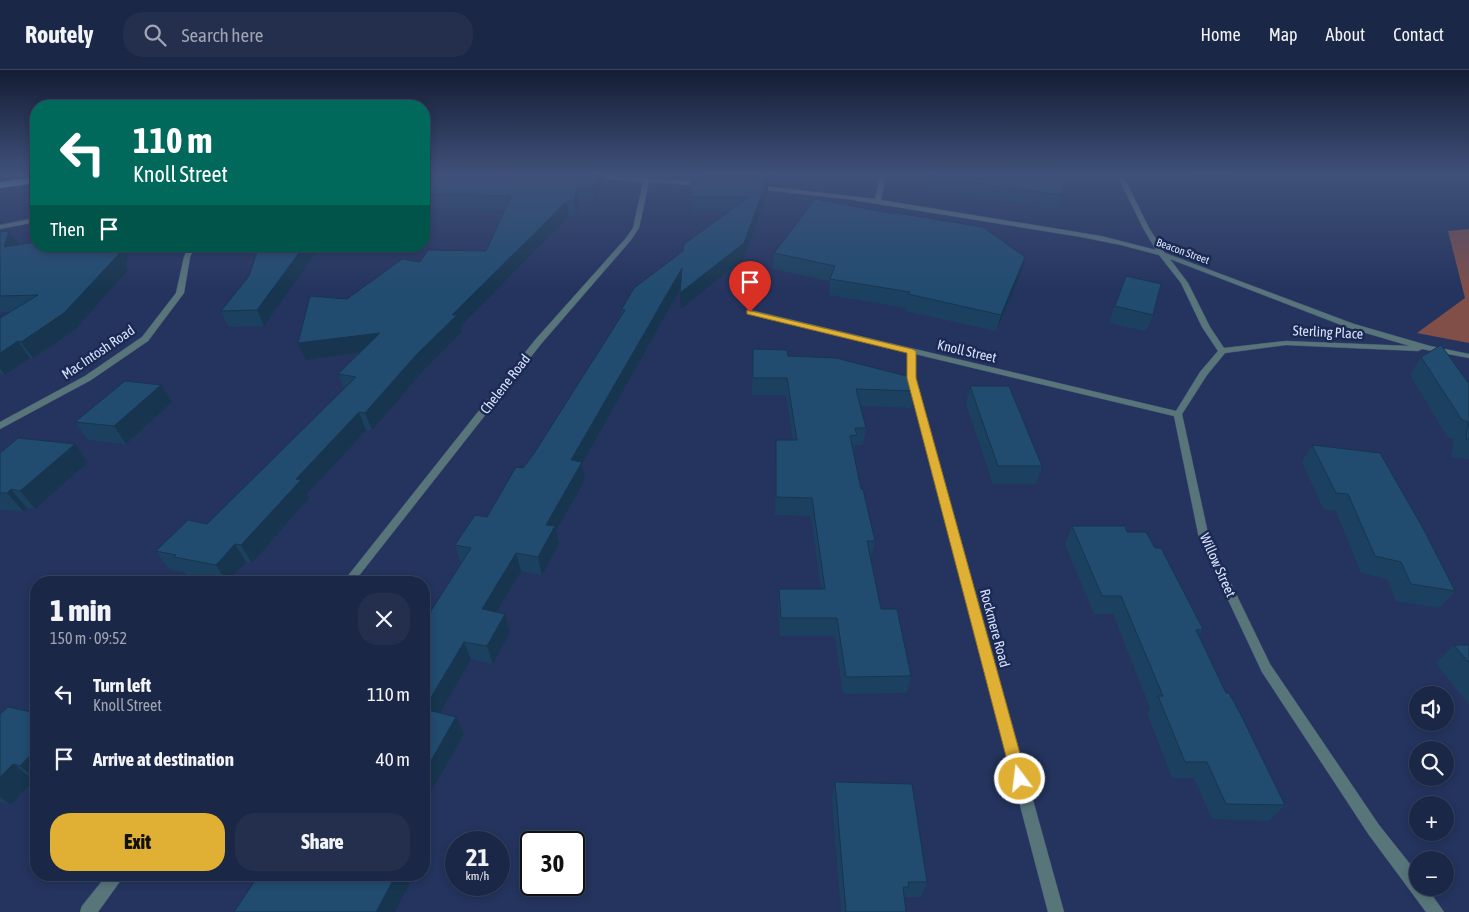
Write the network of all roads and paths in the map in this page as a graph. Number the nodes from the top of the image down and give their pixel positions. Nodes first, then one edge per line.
1 (639, 212) edge
2 (949, 212) edge
3 (1138, 212) edge
4 (30, 221) edge
5 (0, 227) edge
6 (189, 252) edge
7 (1162, 254) junction
8 (750, 312) dead end
9 (1432, 349) junction
10 (912, 351) junction
11 (1222, 351) junction
12 (1469, 356) edge
13 (1178, 414) junction
14 (0, 426) edge
15 (353, 576) edge
16 (1409, 875) edge
17 (111, 881) edge
18 (1424, 896) edge
19 (88, 912) edge
20 (1056, 912) edge
21 (1436, 912) edge

1 - 15 street, Chelene Road
2 - 7 street, Beacon Street
3 - 7 street
4 - 5 street
6 - 14 street, Mac Intosh Road
7 - 9 street, Beacon Street
7 - 11 street
8 - 10 street, Knoll Street
9 - 11 street, Sterling Place
9 - 12 street, Beacon Street
10 - 13 street, Knoll Street
10 - 20 street, Rockmere Road
11 - 13 street
13 - 16 street, Willow Street
17 - 19 street
18 - 21 street, Willow Street

